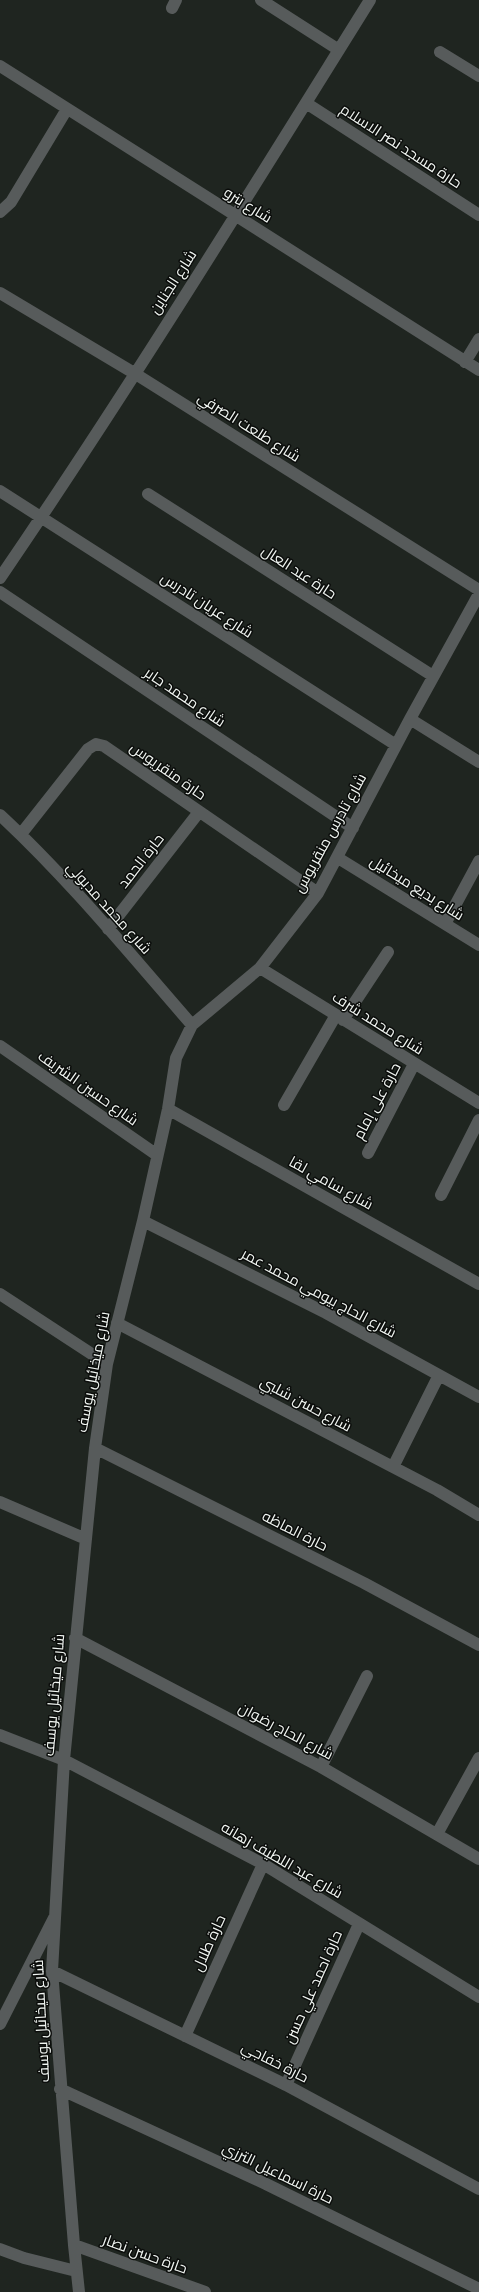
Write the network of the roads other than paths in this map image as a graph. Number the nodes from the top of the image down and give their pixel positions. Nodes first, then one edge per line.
1 (261, 0) edge
2 (370, 0) edge
3 (339, 50) junction
4 (440, 52) dead end
5 (0, 66) edge
6 (479, 76) edge
7 (306, 103) junction
8 (66, 110) junction
9 (0, 212) edge
10 (235, 216) junction
11 (479, 216) edge
12 (0, 293) edge
13 (479, 339) edge
14 (465, 362) junction
15 (479, 370) edge
16 (134, 373) junction
17 (0, 491) edge
18 (148, 494) dead end
19 (42, 517) junction
20 (0, 578) edge
21 (479, 590) edge
22 (0, 592) edge
23 (479, 594) edge
24 (433, 676) junction
25 (410, 719) junction
26 (396, 746) junction
27 (479, 762) edge
28 (199, 812) junction
29 (0, 815) edge
30 (353, 828) junction
31 (21, 834) junction
32 (338, 858) junction
33 (479, 861) edge
34 (318, 893) junction
35 (445, 924) junction
36 (108, 929) junction
37 (479, 945) edge
38 (388, 952) dead end
39 (260, 968) junction
40 (339, 1018) junction
41 (192, 1025) junction
42 (0, 1046) edge
43 (414, 1064) junction
44 (284, 1104) dead end
45 (479, 1104) edge
46 (168, 1109) junction
47 (479, 1120) edge
48 (368, 1153) dead end
49 (157, 1156) junction
50 (442, 1195) dead end
51 (143, 1221) junction
52 (479, 1284) edge
53 (0, 1294) edge
54 (117, 1323) junction
55 (107, 1364) junction
56 (439, 1375) junction
57 (479, 1397) edge
58 (95, 1448) junction
59 (392, 1467) junction
60 (0, 1502) edge
61 (479, 1515) edge
62 (86, 1539) junction
63 (75, 1638) junction
64 (479, 1645) edge
65 (367, 1676) dead end
66 (0, 1735) edge
67 (479, 1758) edge
68 (64, 1760) junction
69 (321, 1767) junction
70 (437, 1834) junction
71 (479, 1859) edge
72 (263, 1864) junction
73 (56, 1914) junction
74 (359, 1924) junction
75 (52, 1971) junction
76 (479, 1997) edge
77 (0, 2024) edge
78 (186, 2036) junction
79 (286, 2085) junction
80 (60, 2089) junction
81 (479, 2189) edge
82 (74, 2245) junction
83 (0, 2249) edge
84 (76, 2271) junction
85 (479, 2289) edge
86 (79, 2292) edge
87 (205, 2292) edge

1 - 3 street
2 - 3 street, شارع الجناين
3 - 7 street, شارع الجناين
4 - 6 street
5 - 8 street, شارع بترو
7 - 10 street, شارع الجناين
7 - 11 street, حارة مسجد نصر الاسلام
8 - 9 street
8 - 10 street, شارع بترو
10 - 14 street, شارع بترو
10 - 16 street, شارع الجناين
12 - 16 street, شارع طلعت الصرفي
13 - 14 street
14 - 15 street, شارع بترو
16 - 19 street, شارع الجناين
16 - 21 street, شارع طلعت الصرفي
17 - 19 street, شارع عريان تادرس
18 - 24 street, حارة عبد العال
19 - 20 street, شارع الجناين
19 - 26 street, شارع عريان تادرس
22 - 30 street, شارع محمد جابر
23 - 24 street, شارع تادرس منقريوس
24 - 25 street, شارع تادرس منقريوس
25 - 26 street, شارع تادرس منقريوس
25 - 27 street
26 - 30 street, شارع تادرس منقريوس
28 - 31 street, حارة منقريوس
28 - 34 street, حارة منقريوس
28 - 36 street, حارة الحمد
29 - 31 street, شارع محمد مدبولي
30 - 32 street, شارع تادرس منقريوس
31 - 36 street, شارع محمد مدبولي
32 - 34 street, شارع تادرس منقريوس
32 - 35 street, شارع بديع ميخائيل
33 - 35 street
34 - 39 street, شارع تادرس منقريوس
35 - 37 street, شارع بديع ميخائيل
36 - 41 street, شارع محمد مدبولي
38 - 40 street
39 - 40 street, شارع محمد شرف
39 - 41 street, شارع تادرس منقريوس
40 - 43 street, شارع محمد شرف
40 - 44 street
41 - 46 street, شارع تادرس منقريوس
42 - 49 street, شارع حسين الشريف
43 - 45 street, شارع محمد شرف
43 - 48 street, حارة على إمام
46 - 49 street, شارع ميخائيل يوسف
46 - 52 street, شارع سامي لقا
47 - 50 street
49 - 51 street, شارع ميخائيل يوسف
51 - 54 street, شارع ميخائيل يوسف
51 - 56 street, شارع الحاج بيومي محمد عمر
53 - 55 street
54 - 55 street, شارع ميخائيل يوسف
54 - 59 street, شارع حسن شلبي
55 - 58 street, شارع ميخائيل يوسف
56 - 57 street, شارع الحاج بيومي محمد عمر
56 - 59 street
58 - 62 street, شارع ميخائيل يوسف
58 - 64 street, حارة الماظه
59 - 61 street, شارع حسن شلبي
60 - 62 street
62 - 63 street, شارع ميخائيل يوسف
63 - 68 street, شارع ميخائيل يوسف
63 - 69 street, شارع الحاج رضوان
65 - 69 street
66 - 68 street, شارع عبد اللطيف زهانه
67 - 70 street
68 - 72 street, شارع عبد اللطيف زهانه
68 - 73 street, شارع ميخائيل يوسف
69 - 70 street, شارع الحاج رضوان
70 - 71 street, شارع الحاج رضوان
72 - 74 street, شارع عبد اللطيف زهانه
72 - 78 street, حارة طلال
73 - 75 street, شارع ميخائيل يوسف
73 - 77 street
74 - 76 street, شارع عبد اللطيف زهانه
74 - 79 street, حارة احمد علي حسن
75 - 78 street, حارة خفاجي
75 - 80 street, شارع ميخائيل يوسف
78 - 79 street, حارة خفاجي
79 - 81 street, حارة خفاجي
80 - 82 street, شارع ميخائيل يوسف
80 - 85 street, حارة اسماعيل الترزي
82 - 84 street, شارع ميخائيل يوسف
82 - 87 street, حارة حسن نصار
83 - 84 street
84 - 86 street, شارع ميخائيل يوسف

